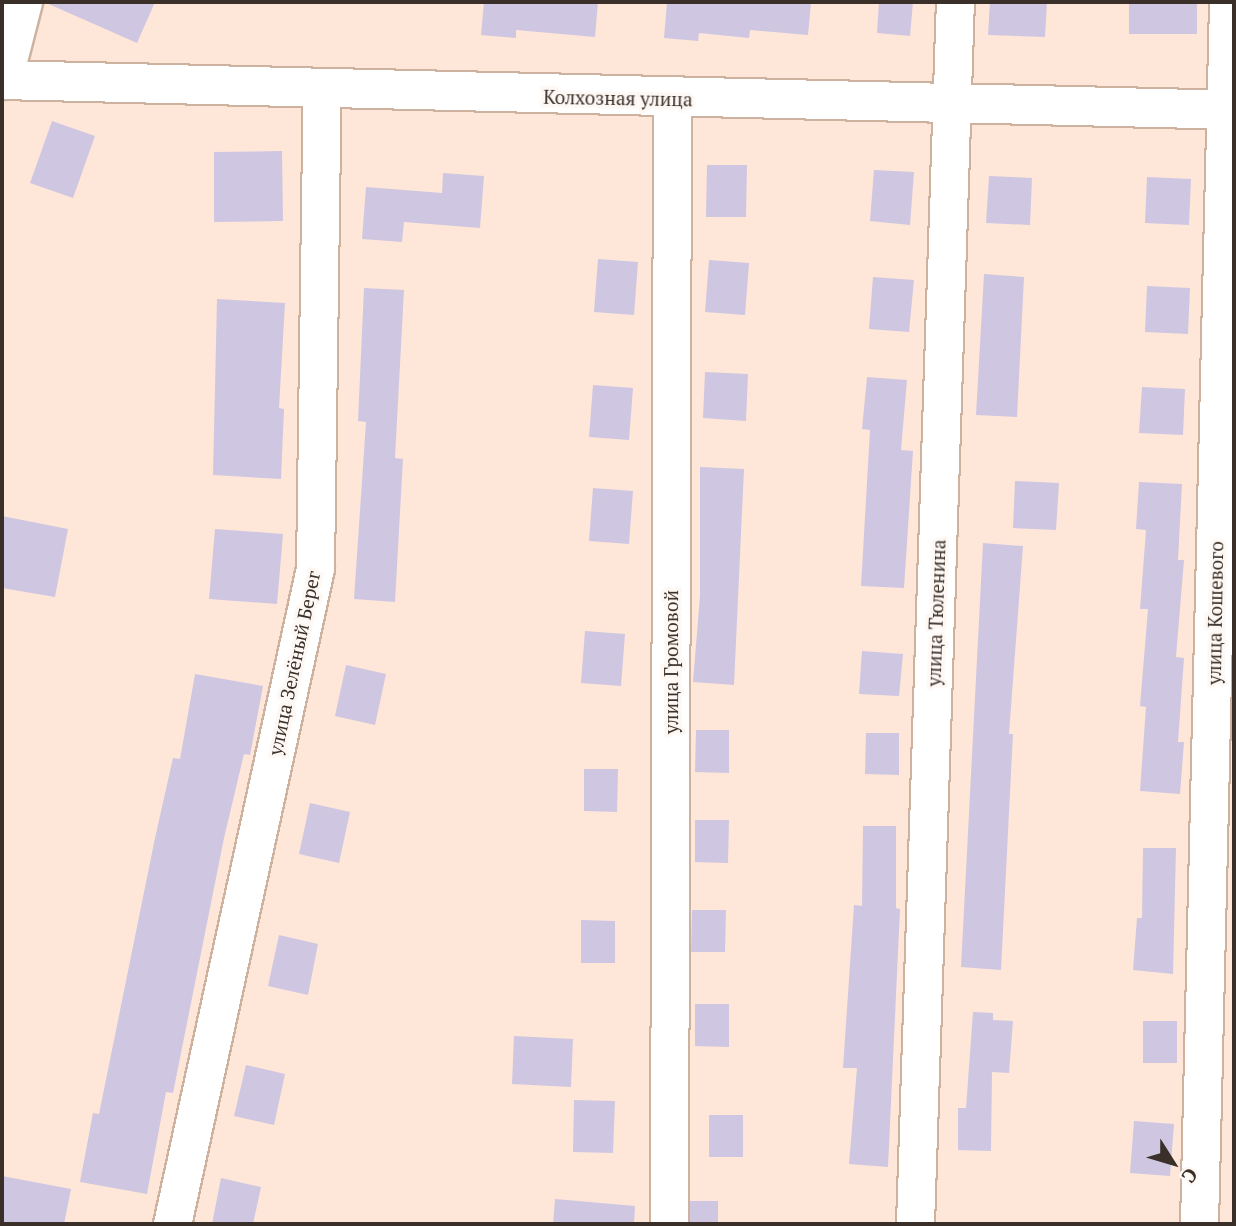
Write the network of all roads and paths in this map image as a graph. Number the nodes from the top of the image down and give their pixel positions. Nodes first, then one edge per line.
1 (23, 2) edge
2 (955, 2) edge
3 (1228, 2) edge
4 (3, 80) edge
5 (322, 90) junction
6 (672, 99) junction
7 (954, 106) junction
8 (1231, 110) edge
9 (172, 1224) edge
10 (669, 1224) edge
11 (915, 1224) edge
12 (1199, 1224) edge

1 - 4 main road
2 - 7 street, улица Тюленина
3 - 8 street, улица Кошевого
4 - 5 main road, Колхозная улица
5 - 6 main road, Колхозная улица
5 - 9 street, улица Зелёный Берег
6 - 7 main road, Колхозная улица
6 - 10 street, улица Громовой
7 - 8 main road, Колхозная улица
7 - 11 street, улица Тюленина
8 - 12 street, улица Кошевого

